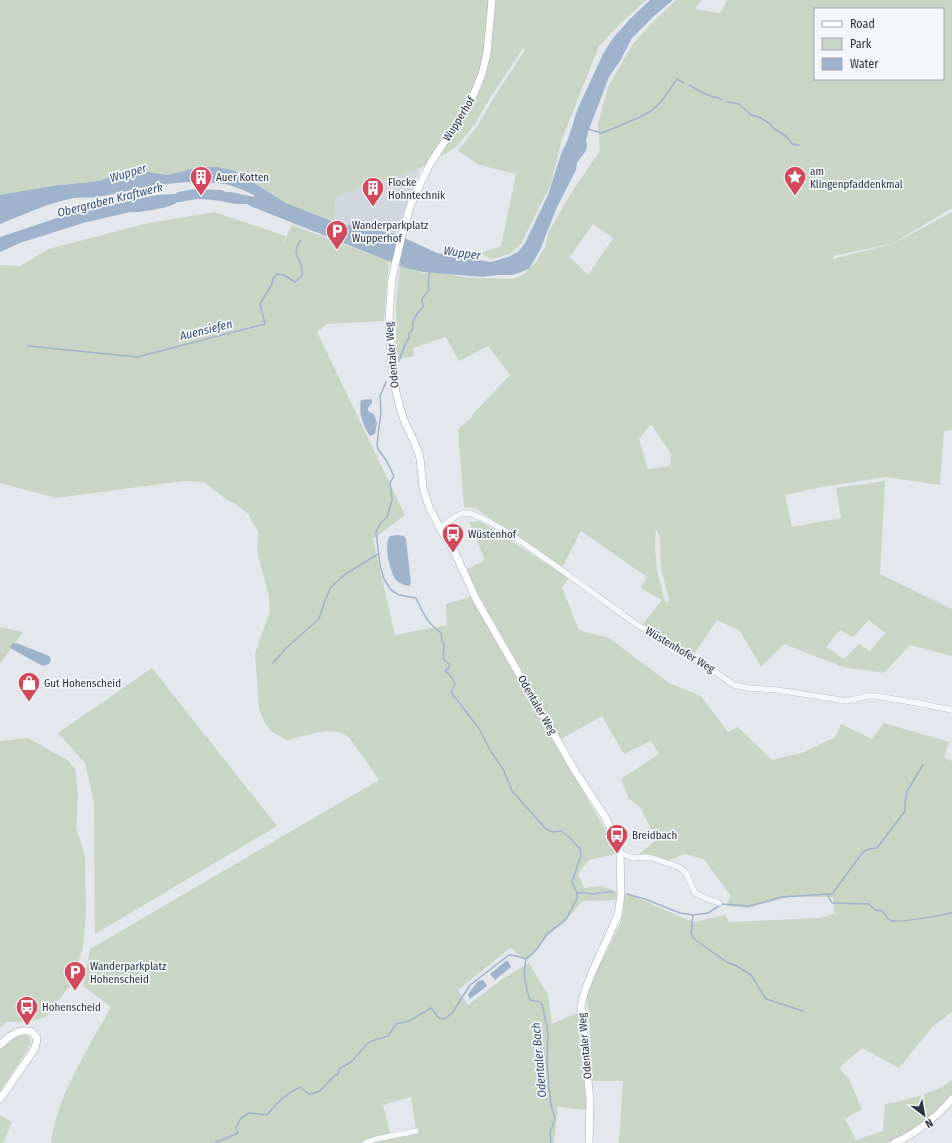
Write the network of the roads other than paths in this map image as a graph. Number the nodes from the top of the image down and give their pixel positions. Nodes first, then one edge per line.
1 (492, 0) edge
2 (393, 270) joint
3 (440, 528) junction
4 (952, 710) edge
5 (620, 853) junction
6 (719, 903) dead end
7 (0, 1045) edge
8 (0, 1099) edge
9 (952, 1099) edge
10 (416, 1131) dead end
11 (365, 1143) edge
12 (589, 1143) edge
13 (894, 1143) edge

1 - 2 main road, Wupperhof
2 - 3 main road, Odentaler Weg
3 - 4 street, Wüstenhofer Weg
3 - 5 main road, Odentaler Weg
5 - 6 street
5 - 12 main road, Odentaler Weg
7 - 8 main road
9 - 13 main road
10 - 11 street

